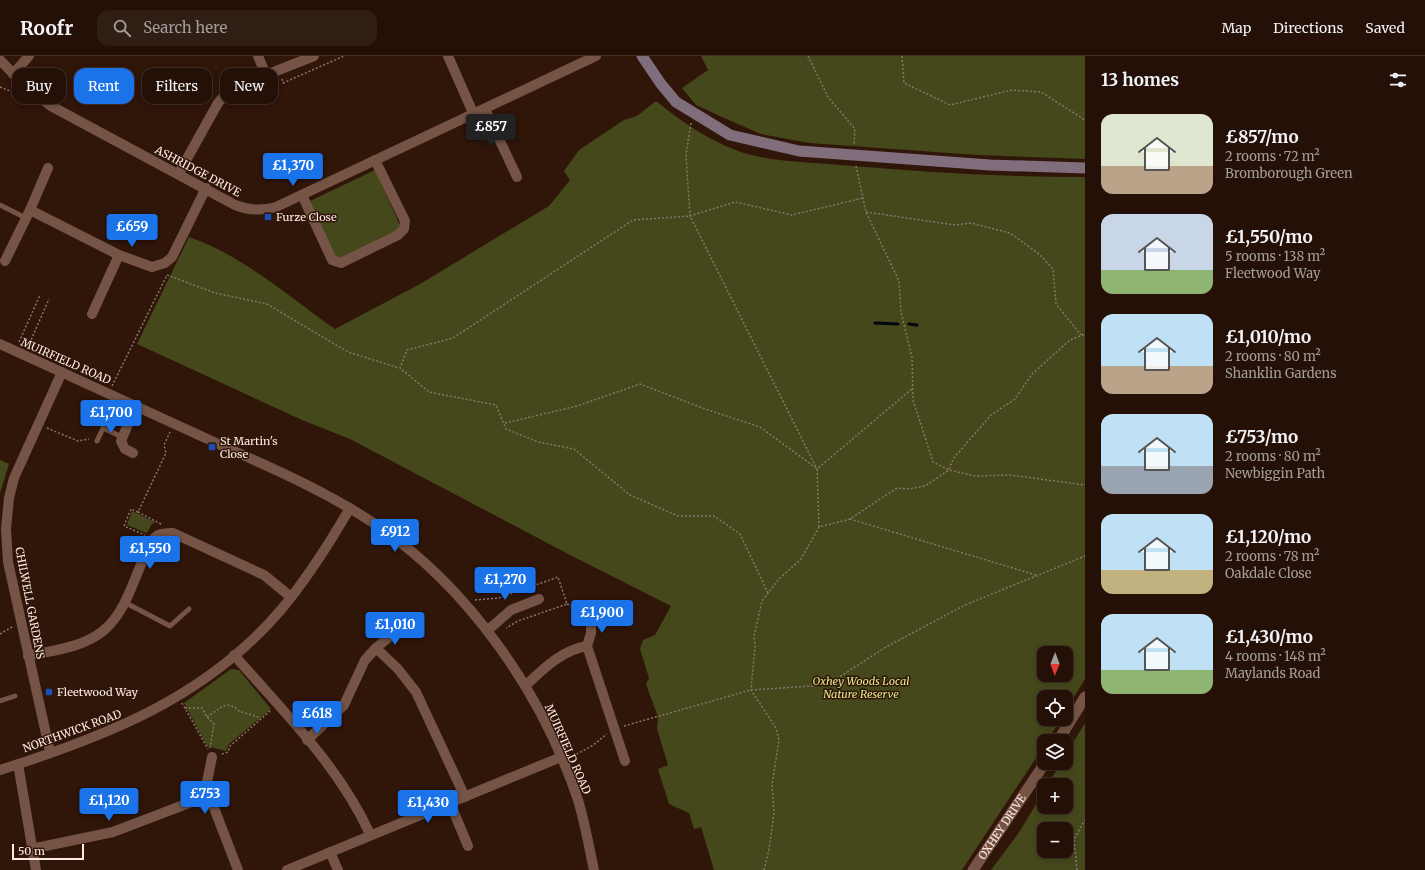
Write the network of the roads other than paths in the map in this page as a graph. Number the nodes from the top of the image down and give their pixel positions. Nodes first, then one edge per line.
1 (29, 56) edge
2 (258, 56) edge
3 (314, 56) edge
4 (448, 56) edge
5 (596, 56) edge
6 (642, 56) edge
7 (0, 60) edge
8 (18, 68) edge
9 (263, 68) edge
10 (278, 70) edge
11 (12, 73) edge
12 (220, 101) edge
13 (48, 104) edge
14 (485, 109) junction
15 (474, 115) junction
16 (376, 160) junction
17 (48, 168) dead end
18 (1085, 168) edge
19 (179, 174) junction
20 (517, 177) dead end
21 (206, 188) junction
22 (302, 195) junction
23 (0, 205) edge
24 (28, 214) junction
25 (120, 255) junction
26 (5, 261) dead end
27 (92, 314) dead end
28 (0, 344) edge
29 (62, 372) junction
30 (136, 405) junction
31 (97, 410) dead end
32 (128, 424) junction
33 (122, 437) junction
34 (97, 441) road end
35 (133, 453) dead end
36 (350, 508) junction
37 (291, 597) junction
38 (539, 598) dead end
39 (124, 602) junction
40 (189, 609) dead end
41 (605, 613) dead end
42 (401, 627) dead end
43 (488, 630) junction
44 (587, 646) junction
45 (376, 648) junction
46 (234, 655) junction
47 (28, 656) junction
48 (526, 686) junction
49 (16, 696) dead end
50 (1085, 697) edge
51 (0, 701) edge
52 (1062, 734) edge
53 (307, 740) junction
54 (50, 752) junction
55 (212, 757) road end
56 (561, 757) junction
57 (625, 761) dead end
58 (18, 764) junction
59 (0, 770) edge
60 (1040, 770) edge
61 (465, 797) junction
62 (189, 803) dead end
63 (450, 803) junction
64 (370, 834) junction
65 (468, 846) dead end
66 (32, 849) junction
67 (330, 852) junction
68 (36, 870) edge
69 (238, 870) edge
70 (286, 870) edge
71 (338, 870) edge
72 (594, 870) edge
73 (973, 870) edge

1 - 8 street
2 - 9 street
3 - 10 street
4 - 15 street
5 - 14 street, ASHRIDGE DRIVE
6 - 18 main road
7 - 11 street, ASHRIDGE DRIVE
12 - 19 street
13 - 19 street, ASHRIDGE DRIVE
14 - 15 street, ASHRIDGE DRIVE
14 - 20 street
15 - 16 street, ASHRIDGE DRIVE
16 - 22 street, ASHRIDGE DRIVE
16 - 22 street
17 - 24 street
19 - 21 street, ASHRIDGE DRIVE
21 - 22 street, ASHRIDGE DRIVE
21 - 25 street
23 - 24 lane
24 - 25 street
24 - 26 street
25 - 27 street
28 - 29 street, MUIRFIELD ROAD
29 - 30 street, MUIRFIELD ROAD
29 - 47 street, CHILWELL GARDENS
30 - 32 street
30 - 36 street, MUIRFIELD ROAD
31 - 32 lane
32 - 33 street
33 - 34 lane
33 - 35 street
36 - 37 street, NORTHWICK ROAD
36 - 43 street, MUIRFIELD ROAD
37 - 39 street
37 - 46 street, NORTHWICK ROAD
38 - 43 street
39 - 40 lane
39 - 47 street
41 - 44 street
42 - 45 street
43 - 48 street, MUIRFIELD ROAD
44 - 48 street
44 - 57 street
45 - 53 street
45 - 61 street
46 - 53 street
46 - 54 street, NORTHWICK ROAD
47 - 54 street, CHILWELL GARDENS
48 - 56 street, MUIRFIELD ROAD
49 - 51 lane
50 - 52 street
53 - 64 street
54 - 58 street, NORTHWICK ROAD
55 - 69 street
56 - 61 street
56 - 72 street, MUIRFIELD ROAD
58 - 59 street, NORTHWICK ROAD
58 - 66 street
60 - 73 street, OXHEY DRIVE
61 - 63 street
62 - 66 street
63 - 64 street
63 - 65 street
64 - 67 street
66 - 68 street
67 - 70 street
67 - 71 street

